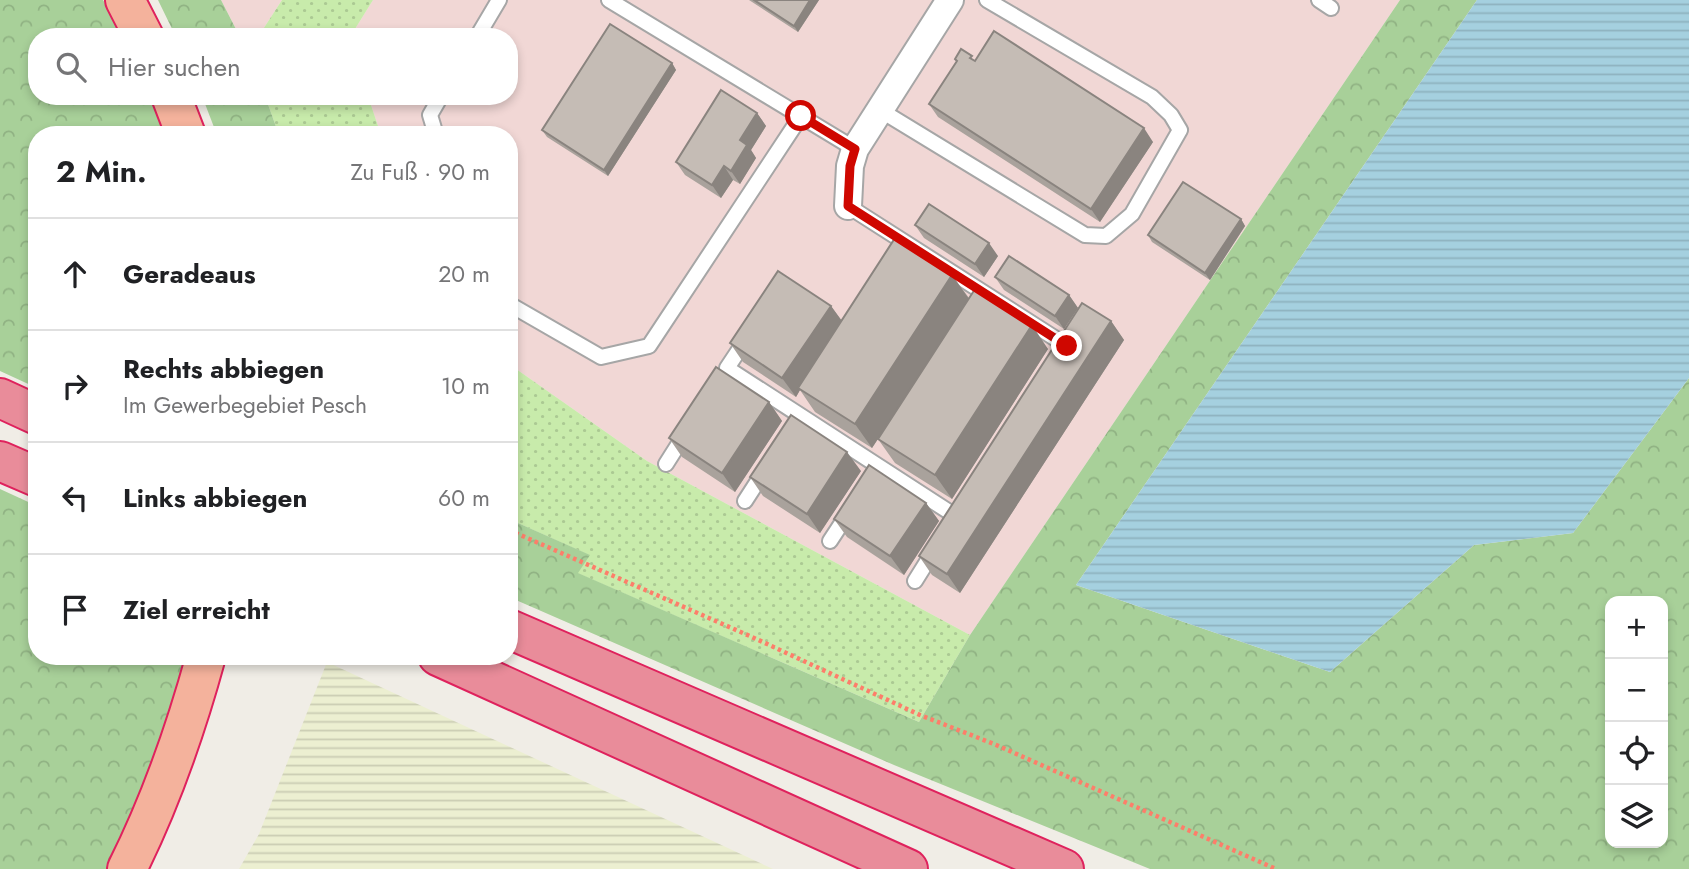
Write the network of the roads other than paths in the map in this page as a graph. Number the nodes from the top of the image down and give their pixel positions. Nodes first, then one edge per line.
1 (125, 0) edge
2 (499, 0) edge
3 (609, 0) edge
4 (950, 0) edge
5 (986, 0) edge
6 (139, 28) edge
7 (482, 28) edge
8 (174, 105) edge
9 (436, 105) edge
10 (880, 110) junction
11 (801, 116) junction
12 (183, 126) edge
13 (433, 126) edge
14 (855, 149) junction
15 (848, 206) joint
16 (518, 309) edge
17 (756, 325) edge
18 (1052, 369) edge
19 (0, 398) edge
20 (28, 411) edge
21 (693, 421) edge
22 (773, 458) edge
23 (0, 461) edge
24 (666, 464) dead end
25 (28, 473) edge
26 (858, 498) edge
27 (745, 501) dead end
28 (830, 541) dead end
29 (915, 581) dead end
30 (518, 633) edge
31 (204, 665) edge
32 (458, 665) edge
33 (127, 869) edge
34 (908, 869) edge
35 (1064, 869) edge

1 - 6 highway
2 - 7 lane
3 - 11 lane
4 - 10 street
5 - 10 lane
8 - 12 highway
9 - 13 lane
10 - 14 street
11 - 14 lane
11 - 16 lane
14 - 15 street
15 - 18 lane
17 - 29 lane
19 - 20 highway
21 - 24 lane
22 - 27 lane
23 - 25 highway
26 - 28 lane
30 - 35 highway
31 - 33 highway
32 - 34 highway

